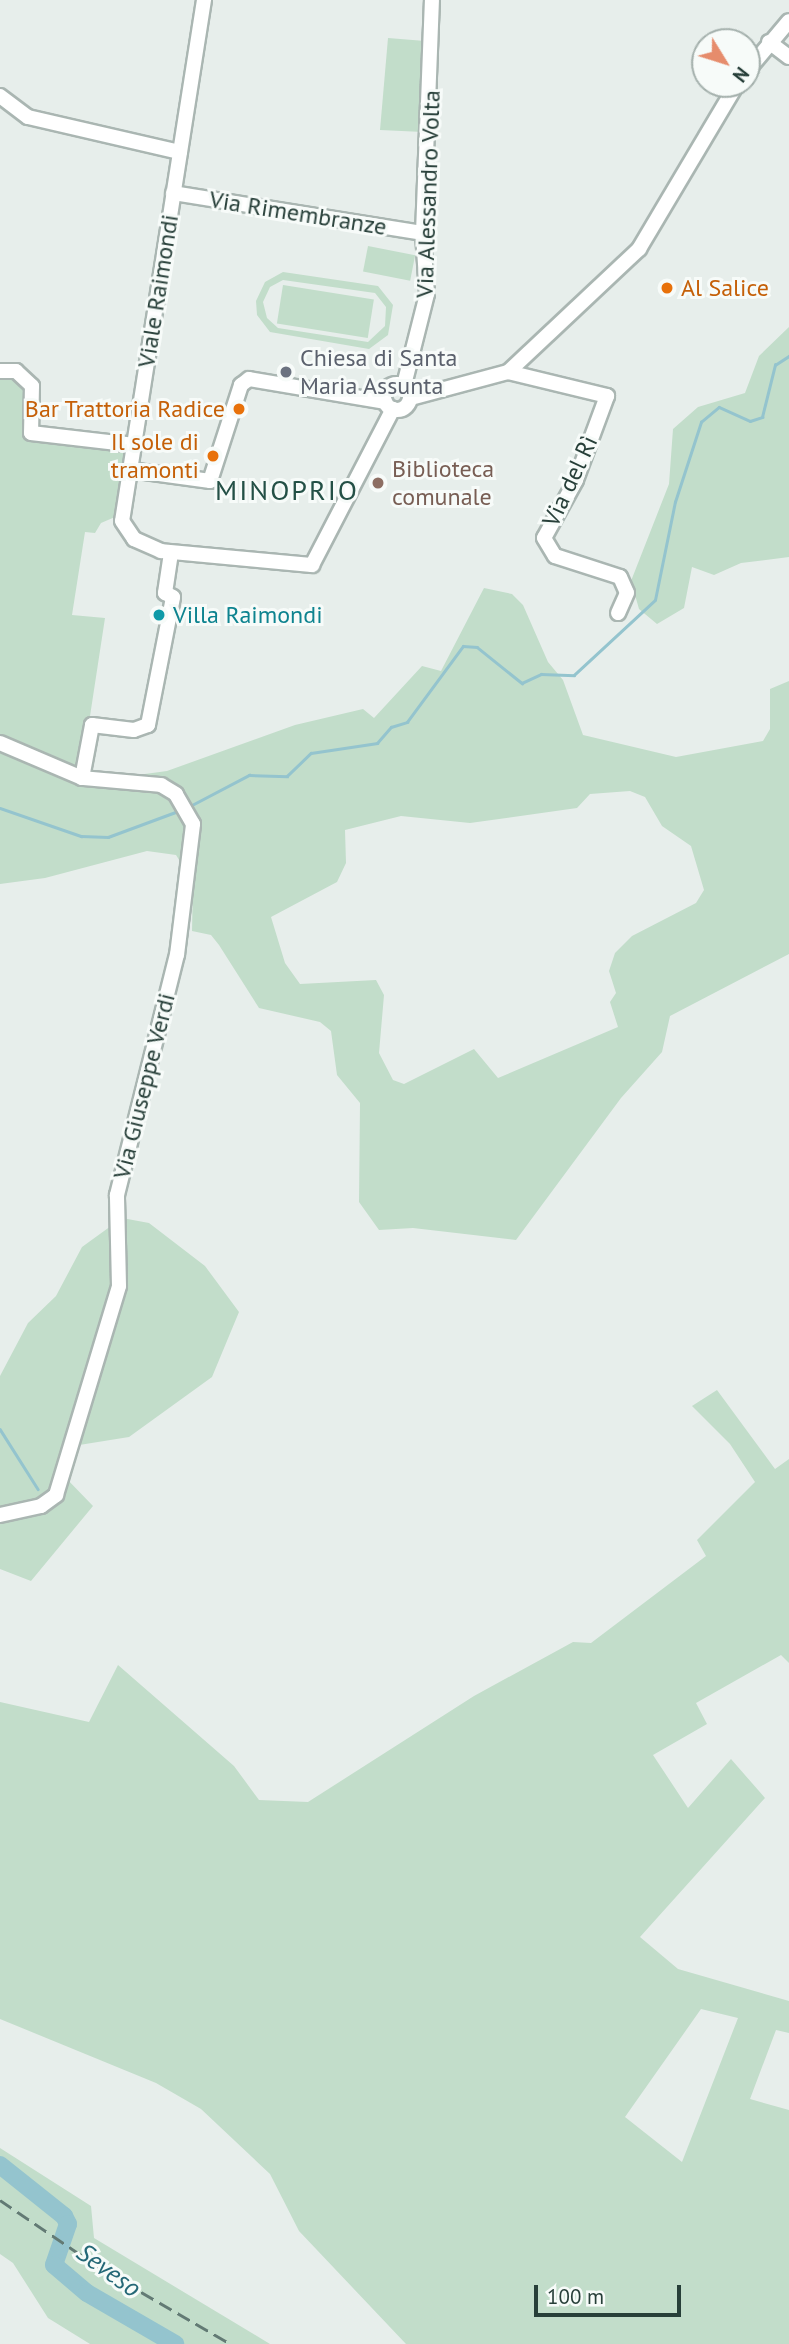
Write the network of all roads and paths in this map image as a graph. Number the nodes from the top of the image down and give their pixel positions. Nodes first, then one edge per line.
1 (204, 0) edge
2 (432, 0) edge
3 (789, 21) edge
4 (769, 42) junction
5 (761, 53) edge
6 (789, 57) edge
7 (0, 96) edge
8 (729, 98) edge
9 (180, 152) junction
10 (173, 192) junction
11 (423, 233) junction
12 (0, 371) edge
13 (509, 372) junction
14 (404, 385) junction
15 (411, 398) junction
16 (389, 406) junction
17 (134, 444) junction
18 (130, 470) junction
19 (171, 553) junction
20 (618, 613) dead end
21 (0, 743) edge
22 (82, 778) junction
23 (0, 1515) edge

1 - 9 street, Viale Raimondi
2 - 11 street, Via Alessandro Volta
3 - 4 street
4 - 5 street
4 - 6 street
7 - 9 street
8 - 13 street
9 - 10 street, Viale Raimondi
10 - 11 street, Via Rimembranze
10 - 17 street, Viale Raimondi
11 - 14 street, Via Alessandro Volta
12 - 17 street
13 - 15 street
13 - 20 street, Via del Rì
14 - 15 street
14 - 16 street
15 - 16 street
16 - 18 street
16 - 19 street, Viale Raimondi
17 - 18 street, Viale Raimondi
18 - 19 street, Viale Raimondi
19 - 22 street
21 - 22 street, Via Giuseppe Verdi
22 - 23 street, Via Giuseppe Verdi

